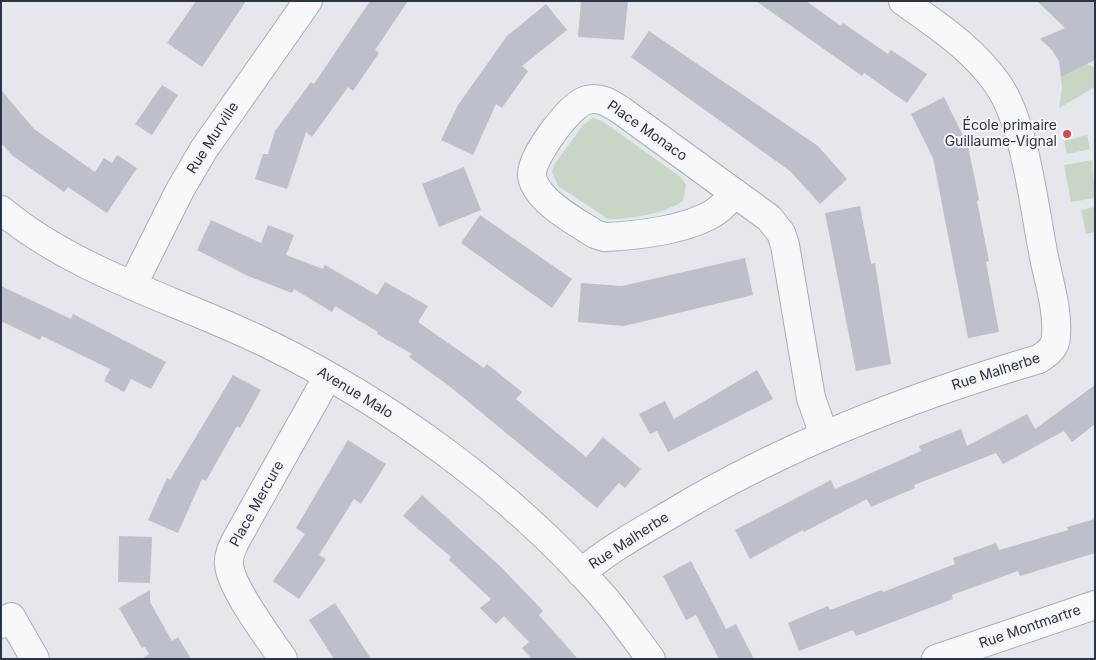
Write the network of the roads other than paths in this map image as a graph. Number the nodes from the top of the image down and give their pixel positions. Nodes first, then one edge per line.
1 (308, 1) edge
2 (903, 1) edge
3 (735, 193) junction
4 (1, 210) edge
5 (133, 284) junction
6 (328, 376) junction
7 (824, 435) junction
8 (582, 573) junction
9 (1095, 605) edge
10 (1, 624) edge
11 (35, 659) edge
12 (283, 659) edge
13 (651, 659) edge
14 (936, 659) edge

1 - 5 street, Rue Murville
2 - 7 street, Rue Malherbe
3 - 3 street, Place Monaco
3 - 7 street, Place Monaco
4 - 5 street, Avenue Malo
5 - 6 street, Avenue Malo
6 - 8 street, Avenue Malo
6 - 12 street, Place Mercure
7 - 8 street, Rue Malherbe
8 - 13 street, Avenue Malo
9 - 14 street, Rue Montmartre
10 - 11 street

